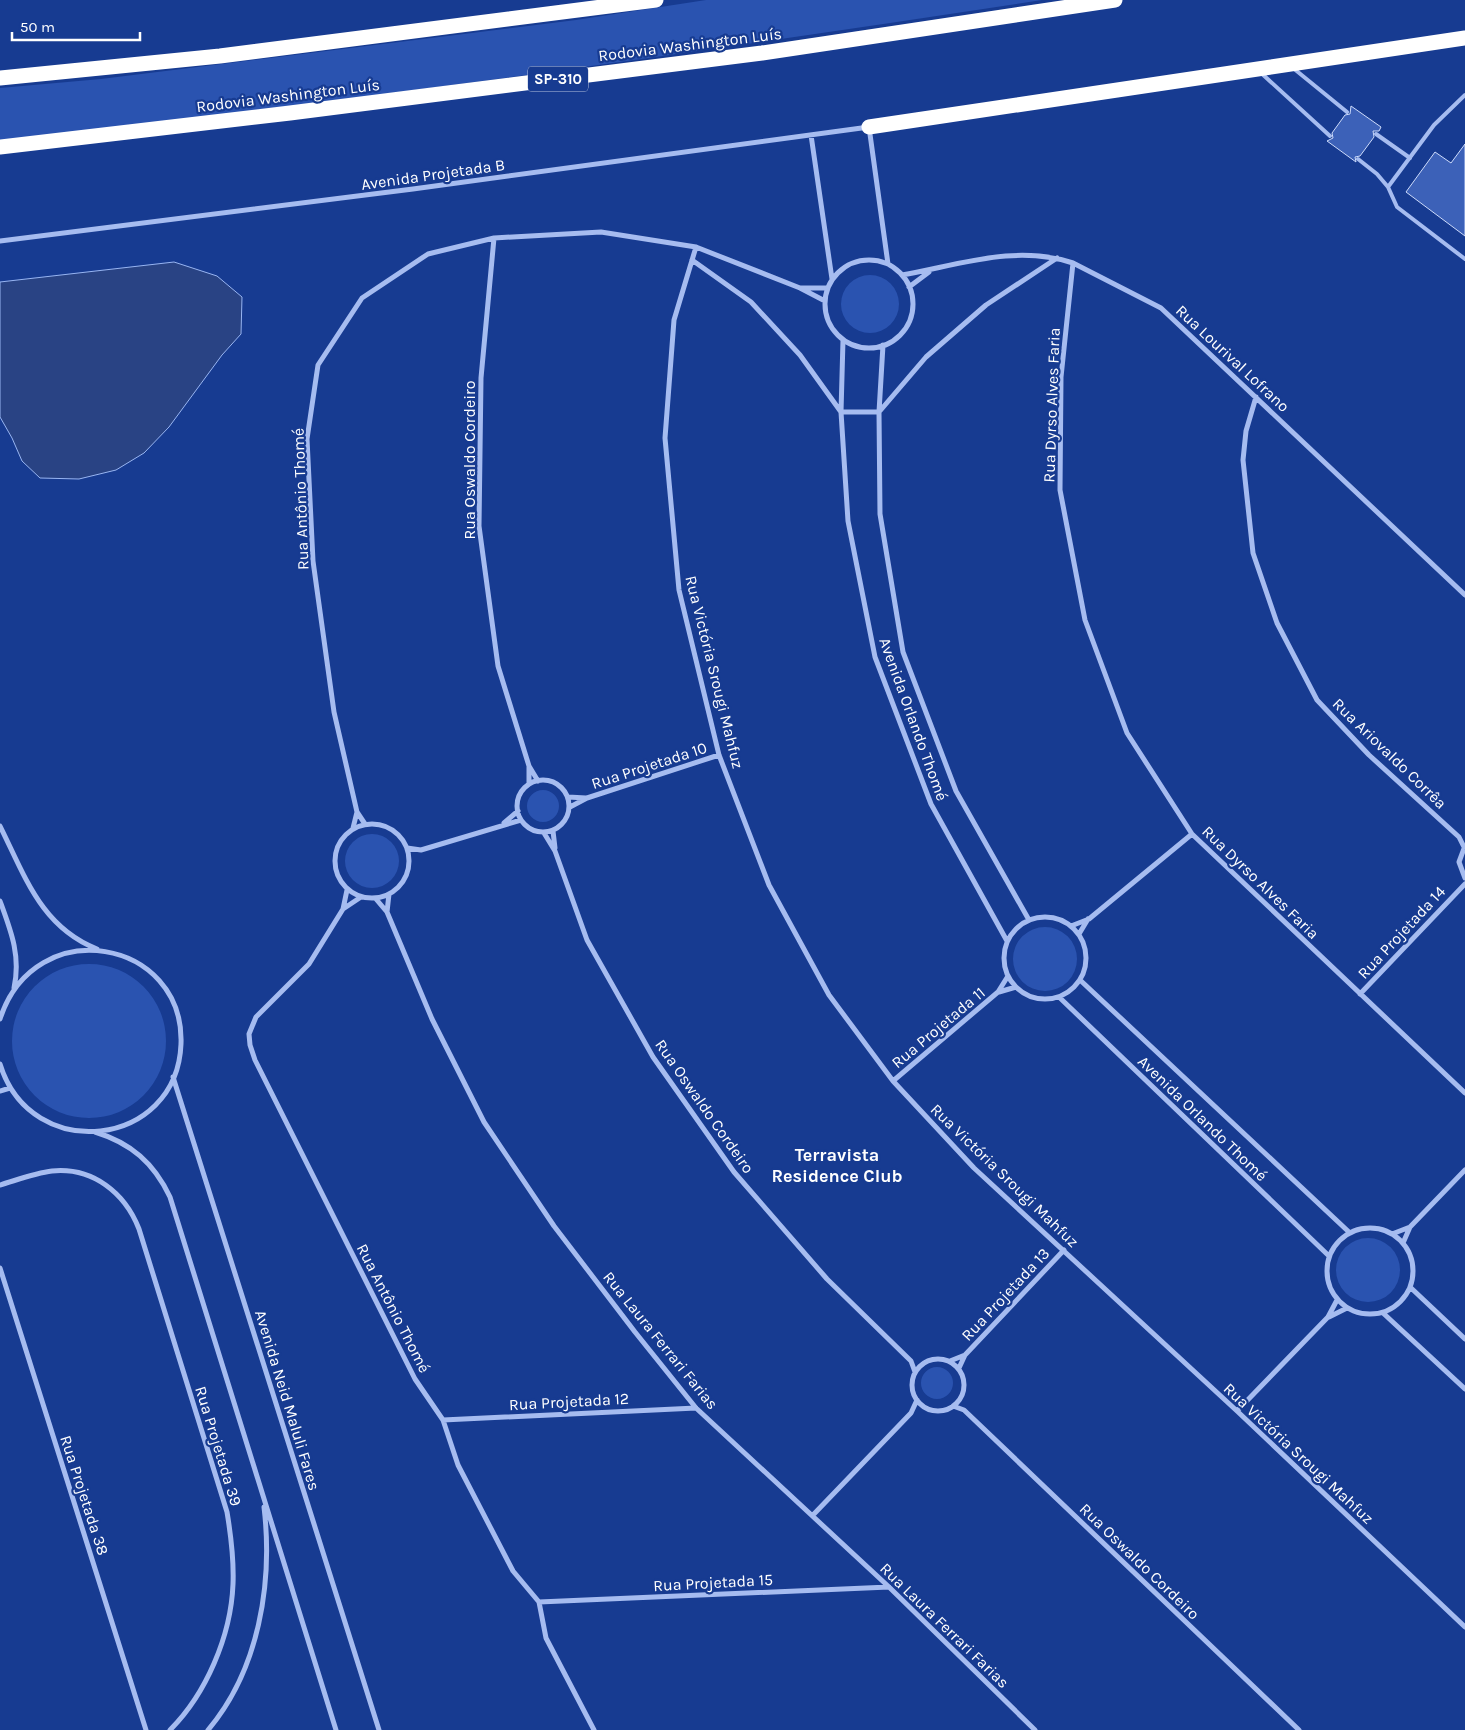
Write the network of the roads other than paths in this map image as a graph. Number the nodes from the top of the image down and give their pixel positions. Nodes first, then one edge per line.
1 (656, 0) edge
2 (1115, 0) edge
3 (1465, 38) edge
4 (1289, 64) junction
5 (1257, 69) junction
6 (0, 78) edge
7 (1465, 95) edge
8 (1347, 112) dead end
9 (869, 127) junction
10 (1376, 134) dead end
11 (811, 135) junction
12 (1330, 136) dead end
13 (0, 147) edge
14 (1410, 158) junction
15 (1358, 159) dead end
16 (1388, 187) junction
17 (494, 238) junction
18 (0, 241) edge
19 (696, 247) junction
20 (1058, 258) junction
21 (1465, 259) edge
22 (692, 260) junction
23 (1073, 263) junction
24 (888, 264) junction
25 (930, 270) junction
26 (902, 275) junction
27 (832, 279) junction
28 (909, 287) junction
29 (800, 288) junction
30 (827, 288) junction
31 (825, 301) junction
32 (844, 340) junction
33 (883, 345) junction
34 (1256, 396) junction
35 (841, 412) junction
36 (879, 412) junction
37 (1465, 595) edge
38 (719, 755) junction
39 (529, 766) junction
40 (538, 781) junction
41 (529, 784) junction
42 (568, 797) junction
43 (587, 798) junction
44 (570, 807) junction
45 (518, 811) junction
46 (356, 812) junction
47 (521, 820) junction
48 (504, 823) junction
49 (366, 824) junction
50 (0, 826) edge
51 (353, 828) junction
52 (553, 831) junction
53 (544, 833) junction
54 (1192, 834) junction
55 (1462, 838) edge
56 (1464, 846) edge
57 (407, 848) junction
58 (421, 850) junction
59 (555, 851) junction
60 (409, 856) junction
61 (1465, 877) edge
62 (1462, 886) edge
63 (347, 890) junction
64 (389, 894) junction
65 (361, 897) junction
66 (376, 899) junction
67 (0, 901) edge
68 (343, 908) junction
69 (387, 912) junction
70 (1089, 919) junction
71 (1029, 920) junction
72 (1071, 926) junction
73 (1079, 934) junction
74 (1007, 941) junction
75 (102, 950) junction
76 (1008, 976) junction
77 (1080, 980) junction
78 (1016, 987) junction
79 (14, 989) junction
80 (998, 992) junction
81 (1360, 994) junction
82 (1059, 997) junction
83 (0, 1019) edge
84 (0, 1064) edge
85 (173, 1077) junction
86 (893, 1081) junction
87 (10, 1088) junction
88 (0, 1092) edge
89 (1465, 1093) edge
90 (95, 1132) junction
91 (1465, 1170) edge
92 (0, 1185) edge
93 (1410, 1227) junction
94 (1350, 1233) junction
95 (1392, 1234) junction
96 (1403, 1243) junction
97 (1064, 1250) junction
98 (1329, 1256) junction
99 (0, 1268) edge
100 (1410, 1287) junction
101 (1337, 1300) junction
102 (1347, 1308) junction
103 (1383, 1312) junction
104 (1328, 1317) junction
105 (1465, 1339) edge
106 (964, 1355) junction
107 (911, 1361) junction
108 (950, 1361) junction
109 (922, 1364) junction
110 (959, 1368) junction
111 (916, 1372) junction
112 (1465, 1389) edge
113 (960, 1399) junction
114 (917, 1400) junction
115 (953, 1406) junction
116 (925, 1407) junction
117 (696, 1408) junction
118 (964, 1410) junction
119 (1237, 1411) junction
120 (910, 1413) junction
121 (443, 1420) junction
122 (262, 1494) junction
123 (812, 1515) junction
124 (889, 1587) junction
125 (538, 1602) junction
126 (1465, 1627) edge
127 (146, 1730) edge
128 (170, 1730) edge
129 (208, 1730) edge
130 (336, 1730) edge
131 (379, 1730) edge
132 (594, 1730) edge
133 (1035, 1730) edge
134 (1299, 1730) edge

1 - 6 highway
2 - 13 highway, Rodovia Washington Luís / SP-310
3 - 4 highway
4 - 5 highway
4 - 8 lane
5 - 9 highway
5 - 12 lane
7 - 14 lane
9 - 11 street, Avenida Projetada B
9 - 24 street
10 - 14 lane
11 - 18 street, Avenida Projetada B
11 - 27 street
14 - 16 lane
15 - 16 lane
16 - 21 lane
17 - 19 street, Rua Antônio Thomé
17 - 39 street, Rua Oswaldo Cordeiro
17 - 46 street, Rua Antônio Thomé
19 - 22 street, Rua Victória Srougi Mahfuz
19 - 29 street, Rua Antônio Thomé
20 - 23 street, Rua Lourival Lofrano
20 - 25 street, Rua Lourival Lofrano
20 - 36 street
22 - 35 street
22 - 38 street, Rua Victória Srougi Mahfuz
23 - 34 street, Rua Lourival Lofrano
23 - 54 street, Rua Dyrso Alves Faria
24 - 26 street
24 - 27 street
25 - 26 street, Rua Lourival Lofrano
25 - 28 street, Rua Lourival Lofrano
26 - 28 street
27 - 30 street
28 - 33 street
29 - 30 street, Rua Antônio Thomé
29 - 31 street, Rua Antônio Thomé
30 - 31 street
31 - 32 street
32 - 33 street
32 - 35 street, Avenida Orlando Thomé
33 - 36 street, Avenida Orlando Thomé
34 - 37 street, Rua Lourival Lofrano
34 - 55 street, Rua Ariovaldo Corrêa
35 - 36 street
35 - 74 street, Avenida Orlando Thomé
36 - 71 street, Avenida Orlando Thomé
38 - 43 street, Rua Projetada 10
38 - 86 street, Rua Victória Srougi Mahfuz
39 - 40 street, Rua Oswaldo Cordeiro
39 - 41 street, Rua Oswaldo Cordeiro
40 - 41 street
40 - 42 street
41 - 45 street
42 - 43 street, Rua Projetada 10
42 - 44 street
43 - 44 street, Rua Projetada 10
44 - 52 street
45 - 47 street
45 - 48 street
46 - 49 street
46 - 51 street
47 - 48 street
47 - 53 street
48 - 58 street
49 - 51 street
49 - 57 street
50 - 75 street
51 - 63 street
52 - 53 street
52 - 59 street, Rua Oswaldo Cordeiro
53 - 59 street, Rua Oswaldo Cordeiro
54 - 70 street
54 - 81 street, Rua Dyrso Alves Faria
55 - 56 street, Rua Ariovaldo Corrêa
56 - 61 street
57 - 58 street
57 - 60 street
58 - 60 street
59 - 107 street, Rua Oswaldo Cordeiro
60 - 64 street
61 - 62 street, Rua Projetada 14
62 - 81 street, Rua Projetada 14
63 - 65 street
63 - 68 street, Rua Antônio Thomé
64 - 66 street
64 - 69 street
65 - 66 street
65 - 68 street, Rua Antônio Thomé
66 - 69 street
67 - 79 street
68 - 121 street, Rua Antônio Thomé
69 - 117 street, Rua Laura Ferrari Farias
70 - 72 street
70 - 73 street
71 - 72 street
71 - 74 street
72 - 73 street
73 - 77 street
74 - 76 street
75 - 79 street
75 - 85 street
76 - 78 street
76 - 80 street, Rua Projetada 11
77 - 82 street
77 - 94 street, Avenida Orlando Thomé
78 - 80 street, Rua Projetada 11
78 - 82 street
79 - 83 street
80 - 86 street, Rua Projetada 11
81 - 89 street, Rua Dyrso Alves Faria
82 - 98 street, Avenida Orlando Thomé
84 - 87 street
85 - 90 street
85 - 131 street, Avenida Neid Maluli Fares
86 - 97 street, Rua Victória Srougi Mahfuz
87 - 88 street
87 - 90 street
90 - 122 street
91 - 93 street
92 - 128 street, Rua Projetada 39
93 - 95 street
93 - 96 street
94 - 95 street
94 - 98 street
95 - 96 street
96 - 100 street
97 - 106 street, Rua Projetada 13
97 - 119 street, Rua Victória Srougi Mahfuz
98 - 101 street
99 - 127 street, Rua Projetada 38
100 - 103 street
100 - 105 street
101 - 102 street
101 - 104 street
102 - 103 street
102 - 104 street
103 - 112 street
104 - 119 street
106 - 108 street, Rua Projetada 13
106 - 110 street, Rua Projetada 13
107 - 109 street, Rua Oswaldo Cordeiro
107 - 111 street, Rua Oswaldo Cordeiro
108 - 109 street
108 - 110 street
109 - 111 street
110 - 113 street
111 - 114 street
113 - 115 street
113 - 118 street, Rua Oswaldo Cordeiro
114 - 116 street
114 - 120 street
115 - 116 street
115 - 118 street, Rua Oswaldo Cordeiro
116 - 120 street
117 - 121 street, Rua Projetada 12
117 - 123 street, Rua Laura Ferrari Farias
118 - 134 street, Rua Oswaldo Cordeiro
119 - 126 street, Rua Victória Srougi Mahfuz
120 - 123 street
121 - 125 street, Rua Antônio Thomé
122 - 129 street
122 - 130 street
123 - 124 street, Rua Laura Ferrari Farias
124 - 125 street, Rua Projetada 15
124 - 133 street, Rua Laura Ferrari Farias
125 - 132 street, Rua Antônio Thomé

